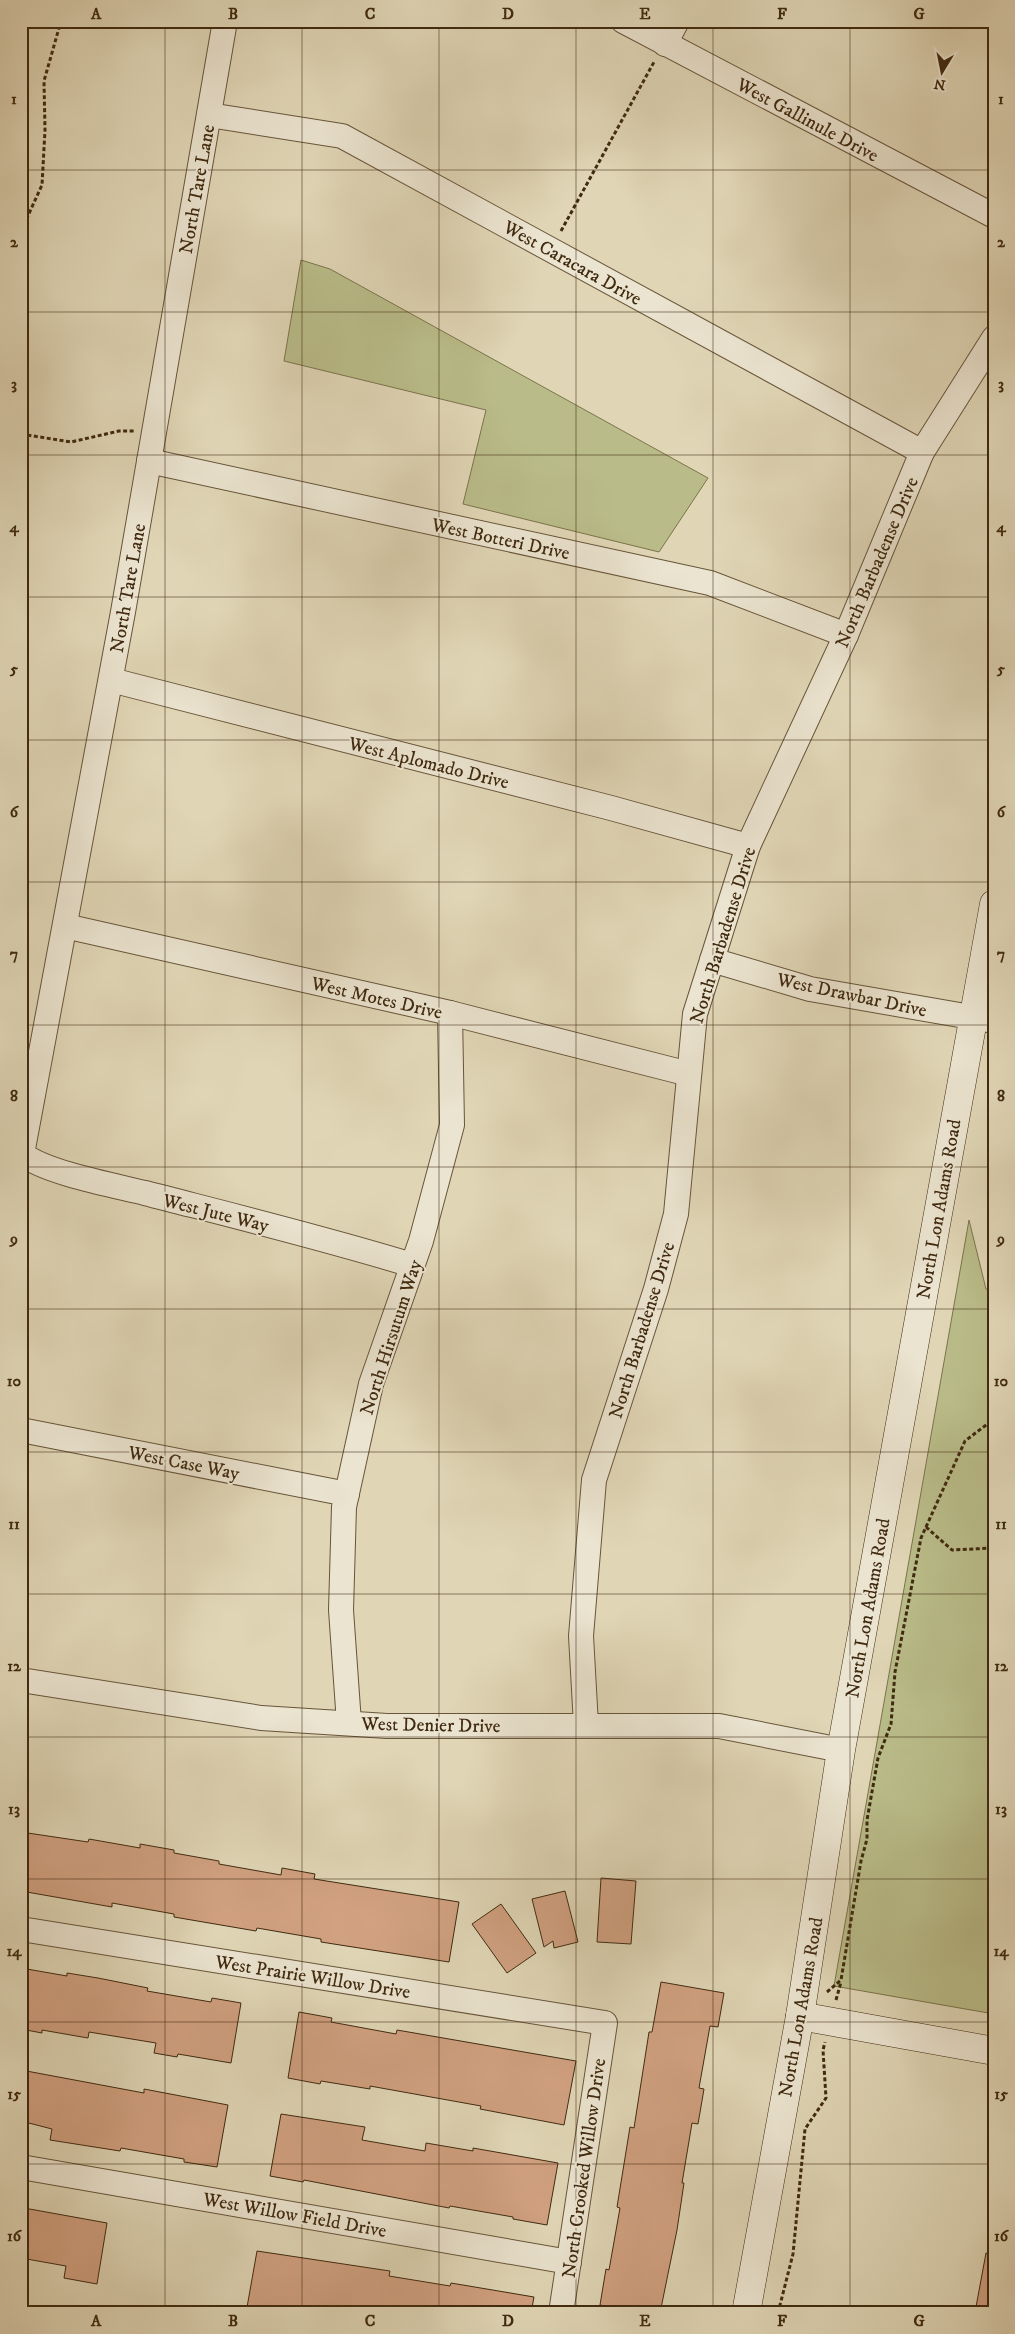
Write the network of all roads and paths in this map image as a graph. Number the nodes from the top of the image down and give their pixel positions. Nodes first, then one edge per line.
1 (62, 21) edge
2 (225, 21) edge
3 (623, 21) edge
4 (677, 21) edge
5 (665, 44) junction
6 (209, 115) junction
7 (994, 216) edge
8 (21, 231) edge
9 (551, 250) junction
10 (994, 338) edge
11 (154, 432) junction
12 (21, 434) edge
13 (922, 452) junction
14 (149, 461) junction
15 (846, 635) junction
16 (111, 680) junction
17 (748, 846) junction
18 (994, 904) edge
19 (65, 926) junction
20 (712, 960) junction
21 (450, 1013) junction
22 (983, 1019) edge
23 (689, 1074) junction
24 (22, 1154) edge
25 (412, 1265) junction
26 (994, 1419) edge
27 (21, 1430) edge
28 (347, 1494) junction
29 (926, 1527) junction
30 (994, 1548) edge
31 (21, 1680) edge
32 (349, 1724) junction
33 (586, 1725) junction
34 (841, 1750) junction
35 (21, 1929) edge
36 (841, 1980) junction
37 (800, 2016) junction
38 (830, 2021) junction
39 (605, 2023) joint
40 (994, 2051) edge
41 (21, 2167) edge
42 (569, 2262) junction
43 (561, 2313) edge
44 (746, 2313) edge
45 (778, 2313) edge

1 - 8 path
2 - 6 street, North Tare Lane
3 - 5 street, West Gallinule Drive
4 - 5 street
5 - 7 street, West Gallinule Drive
5 - 9 path
6 - 9 street, West Caracara Drive
6 - 11 street, North Tare Lane
9 - 13 street, West Caracara Drive
10 - 13 street, North Barbadense Drive
11 - 12 path
11 - 14 street, North Tare Lane
13 - 15 street, North Barbadense Drive
14 - 15 street, West Botteri Drive
14 - 16 street, North Tare Lane
15 - 17 street, North Barbadense Drive
16 - 17 street, West Aplomado Drive
16 - 19 street, North Tare Lane
17 - 20 street, North Barbadense Drive
18 - 22 street, North Lon Adams Road
19 - 21 street, West Motes Drive
19 - 24 street, North Tare Lane
20 - 22 street, West Drawbar Drive
20 - 23 street, North Barbadense Drive
21 - 23 street, West Motes Drive
21 - 25 street, North Hirsutum Way
22 - 34 street, North Lon Adams Road
23 - 33 street, North Barbadense Drive
24 - 25 street, West Jute Way
25 - 28 street, North Hirsutum Way
26 - 29 path
27 - 28 street, West Case Way
28 - 32 street, North Hirsutum Way
29 - 30 path
29 - 36 path
31 - 32 street, West Denier Drive
32 - 33 street, West Denier Drive
33 - 34 street, West Denier Drive
34 - 37 street, North Lon Adams Road
35 - 39 street, West Prairie Willow Drive
36 - 37 path
36 - 38 path
37 - 38 street
37 - 44 street, North Lon Adams Road
38 - 40 street
38 - 45 path
39 - 42 street, North Crooked Willow Drive
41 - 42 street, West Willow Field Drive
42 - 43 street, North Crooked Willow Drive

